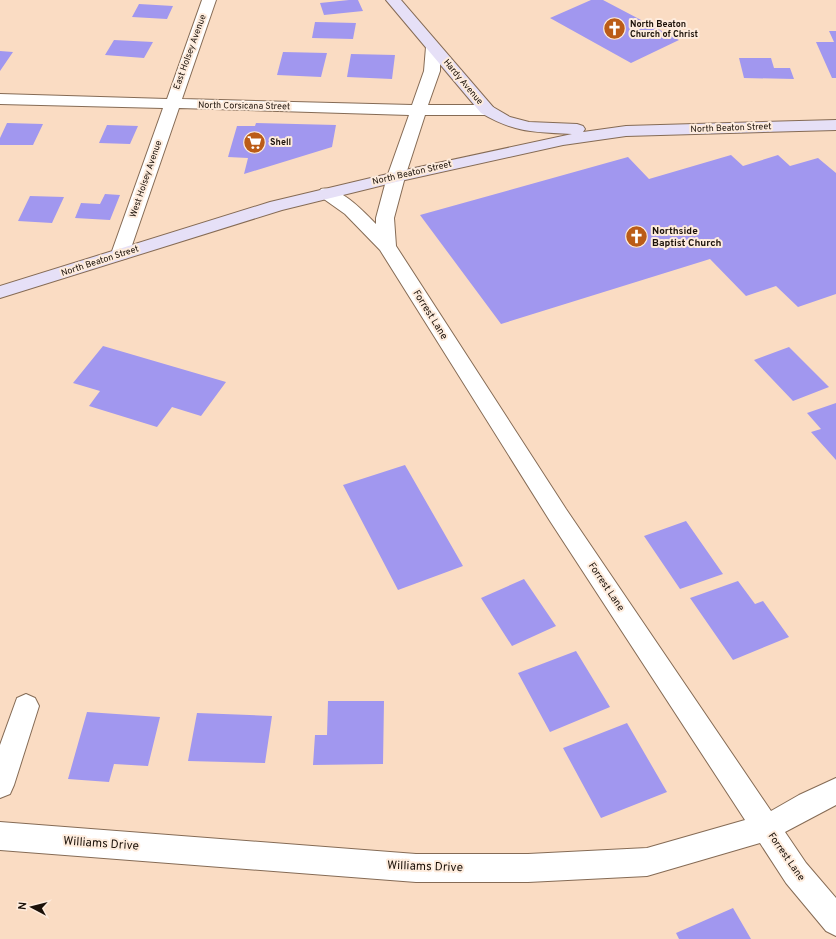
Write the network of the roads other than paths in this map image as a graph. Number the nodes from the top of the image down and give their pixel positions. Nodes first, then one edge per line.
1 (209, 0) edge
2 (393, 0) edge
3 (433, 46) junction
4 (0, 99) edge
5 (172, 104) junction
6 (418, 110) junction
7 (487, 110) junction
8 (836, 125) edge
9 (626, 131) junction
10 (396, 177) junction
11 (328, 193) junction
12 (387, 246) junction
13 (120, 254) junction
14 (0, 292) edge
15 (26, 706) dead end
16 (0, 785) edge
17 (836, 791) edge
18 (766, 828) junction
19 (0, 836) edge
20 (836, 921) edge

1 - 5 street, East Holsey Avenue
2 - 3 main road, Hardy Avenue
3 - 6 street
3 - 7 main road, Hardy Avenue
4 - 5 street, North Corsicana Street
5 - 6 street, North Corsicana Street
5 - 13 street, West Holsey Avenue
6 - 7 street, North Corsicana Street
6 - 10 street
7 - 9 main road, Hardy Avenue
8 - 9 main road, North Beaton Street
9 - 10 main road, North Beaton Street
10 - 11 main road, North Beaton Street
10 - 12 street
11 - 12 street, Forrest Lane
11 - 13 main road, North Beaton Street
12 - 18 street, Forrest Lane
13 - 14 main road, North Beaton Street
15 - 16 street
17 - 18 street, Williams Drive
18 - 19 street, Williams Drive
18 - 20 street, Forrest Lane

